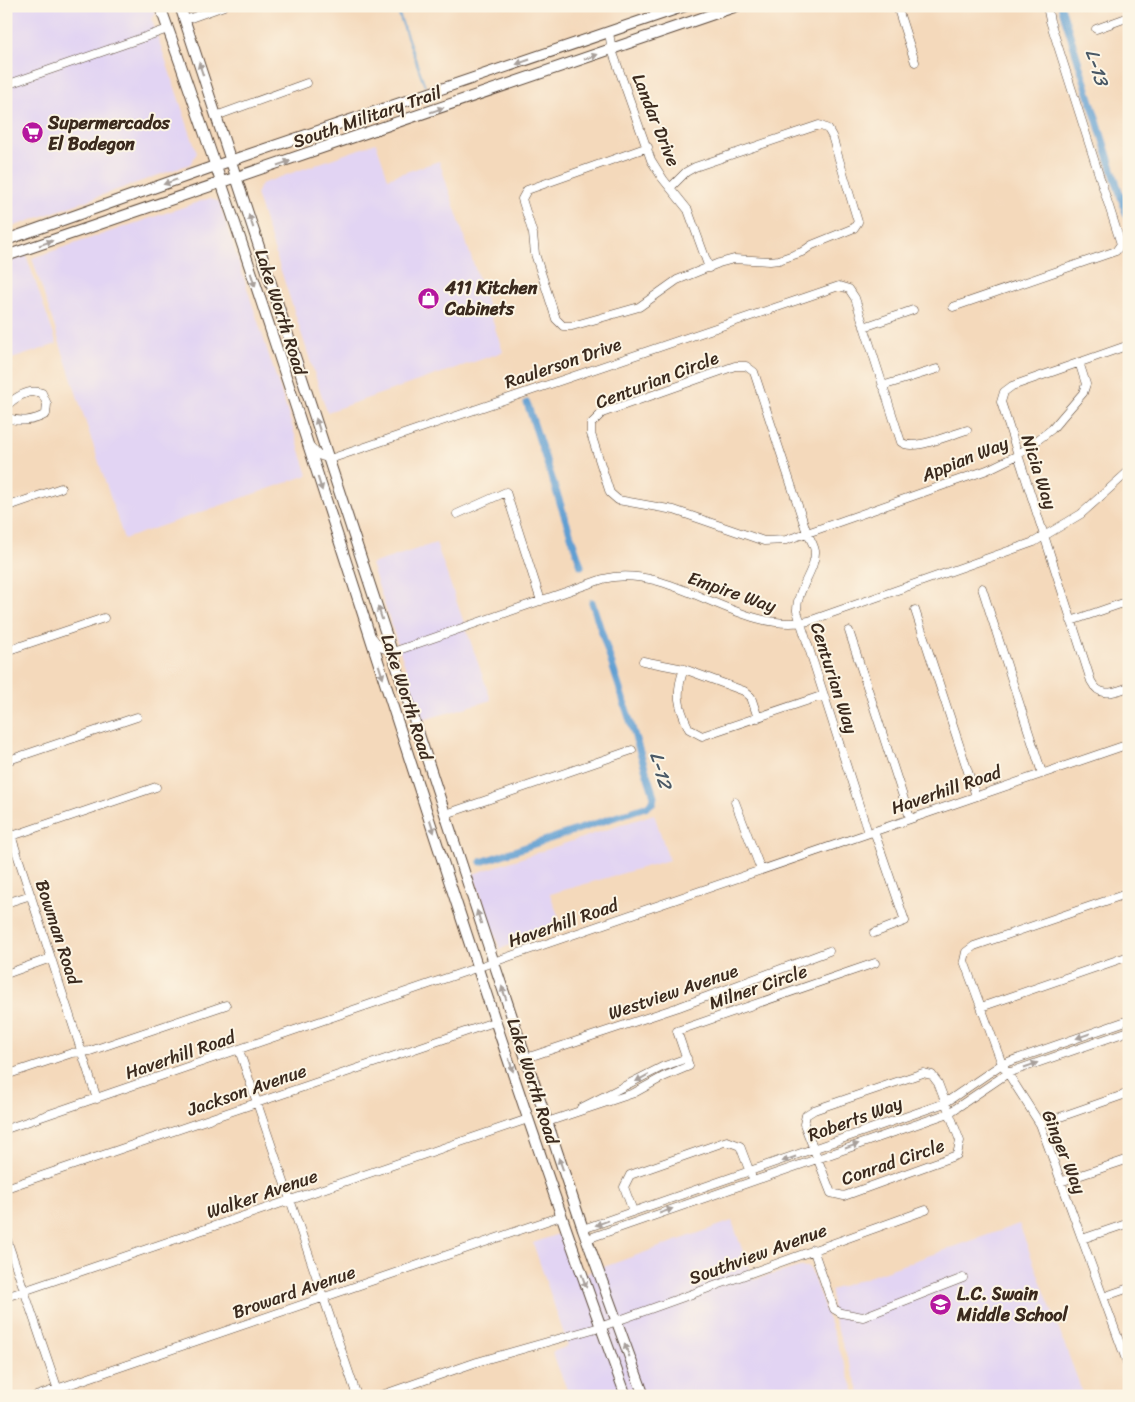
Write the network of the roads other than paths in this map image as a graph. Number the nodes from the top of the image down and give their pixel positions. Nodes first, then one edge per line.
1 (160, 6) edge
2 (180, 6) edge
3 (224, 6) edge
4 (685, 6) edge
5 (737, 6) edge
6 (897, 6) edge
7 (1047, 6) edge
8 (1129, 17) edge
9 (185, 20) junction
10 (168, 29) junction
11 (1096, 29) dead end
12 (609, 33) junction
13 (612, 50) junction
14 (915, 62) dead end
15 (307, 83) dead end
16 (6, 85) edge
17 (216, 116) junction
18 (648, 147) junction
19 (232, 160) junction
20 (216, 166) junction
21 (238, 178) junction
22 (222, 184) junction
23 (671, 187) junction
24 (34, 230) junction
25 (6, 240) edge
26 (6, 251) edge
27 (6, 256) edge
28 (709, 268) junction
29 (953, 306) dead end
30 (913, 310) dead end
31 (864, 326) junction
32 (1129, 345) edge
33 (1079, 362) junction
34 (936, 369) dead end
35 (882, 386) junction
36 (6, 406) edge
37 (6, 417) edge
38 (967, 430) dead end
39 (307, 444) junction
40 (1018, 455) junction
41 (330, 459) junction
42 (1129, 471) edge
43 (61, 488) dead end
44 (6, 507) edge
45 (457, 514) dead end
46 (808, 533) junction
47 (1044, 537) junction
48 (982, 588) dead end
49 (541, 601) junction
50 (1129, 601) edge
51 (915, 610) dead end
52 (104, 618) dead end
53 (1071, 621) junction
54 (800, 623) junction
55 (849, 631) dead end
56 (369, 633) junction
57 (6, 651) edge
58 (393, 652) junction
59 (643, 661) dead end
60 (684, 669) junction
61 (1129, 687) edge
62 (824, 695) junction
63 (137, 717) dead end
64 (758, 718) junction
65 (1129, 744) edge
66 (632, 750) dead end
67 (6, 761) edge
68 (1042, 774) junction
69 (156, 787) dead end
70 (976, 796) junction
71 (735, 802) dead end
72 (446, 814) junction
73 (910, 818) junction
74 (6, 820) edge
75 (871, 832) junction
76 (12, 836) junction
77 (762, 870) junction
78 (1129, 893) edge
79 (31, 895) junction
80 (6, 903) edge
81 (874, 933) dead end
82 (830, 951) dead end
83 (1129, 956) edge
84 (51, 958) junction
85 (494, 963) junction
86 (875, 963) dead end
87 (479, 968) junction
88 (6, 974) edge
89 (226, 1005) dead end
90 (981, 1007) junction
91 (1129, 1020) edge
92 (497, 1022) junction
93 (1129, 1031) edge
94 (239, 1050) junction
95 (82, 1052) junction
96 (526, 1058) junction
97 (687, 1058) junction
98 (1002, 1064) junction
99 (1008, 1073) junction
100 (6, 1075) edge
101 (1129, 1093) edge
102 (98, 1099) junction
103 (258, 1102) junction
104 (945, 1103) junction
105 (575, 1112) junction
106 (949, 1113) junction
107 (528, 1119) junction
108 (547, 1122) junction
109 (1040, 1124) junction
110 (6, 1129) edge
111 (556, 1147) junction
112 (813, 1150) junction
113 (816, 1159) junction
114 (1129, 1159) edge
115 (750, 1172) junction
116 (754, 1182) junction
117 (1060, 1182) junction
118 (6, 1188) edge
119 (291, 1200) junction
120 (926, 1210) dead end
121 (633, 1211) junction
122 (561, 1216) junction
123 (1129, 1223) edge
124 (585, 1234) junction
125 (6, 1237) edge
126 (1082, 1239) junction
127 (812, 1250) junction
128 (963, 1278) dead end
129 (1129, 1288) edge
130 (24, 1291) junction
131 (6, 1297) edge
132 (324, 1297) junction
133 (1103, 1297) junction
134 (616, 1321) junction
135 (600, 1327) junction
136 (1126, 1354) edge
137 (1129, 1368) edge
138 (59, 1392) edge
139 (36, 1396) edge
140 (357, 1396) edge
141 (379, 1396) edge
142 (626, 1396) edge
143 (644, 1396) edge

1 - 10 main road, Lake Worth Road
2 - 9 main road, Lake Worth Road
3 - 9 street
4 - 12 main road, South Military Trail
5 - 13 main road, South Military Trail
6 - 14 street
7 - 29 street
8 - 11 street
17 -> 9 main road, Lake Worth Road
10 - 16 street
10 - 20 main road, Lake Worth Road
12 - 13 street, Landar Drive
12 -> 19 main road, South Military Trail
13 - 18 street, Landar Drive
21 -> 13 main road, South Military Trail
15 - 17 street
17 - 19 main road, Lake Worth Road
18 - 23 street, Landar Drive
18 - 28 street
19 - 20 main road, South Military Trail
19 - 21 main road, Lake Worth Road
20 - 22 main road, Lake Worth Road
20 -> 24 main road, South Military Trail
21 - 22 main road, South Military Trail
41 -> 21 main road, Lake Worth Road
27 -> 22 main road, South Military Trail
22 -> 39 main road, Lake Worth Road
23 - 28 street, Landar Drive
23 - 28 street
24 - 25 main road, South Military Trail
24 - 26 main road
30 - 31 street
31 - 35 street
31 - 41 street, Raulerson Drive
32 - 33 street, Nicia Way
33 - 40 street, Appian Way
33 - 40 street, Nicia Way
34 - 35 street
35 - 38 street
36 - 37 street
39 - 41 street
39 -> 56 main road, Lake Worth Road
40 - 46 street, Appian Way
40 - 47 street, Nicia Way
58 -> 41 main road, Lake Worth Road
42 - 47 street, Empire Way
43 - 44 street
45 - 49 street
46 - 46 street, Centurian Circle
46 - 54 street, Centurian Way
47 - 53 street, Nicia Way
47 - 54 street, Empire Way
48 - 68 street
49 - 54 street, Empire Way
49 - 58 street, Empire Way
50 - 53 street
51 - 70 street
52 - 57 street
53 - 61 street, Nicia Way
54 - 62 street, Centurian Way
55 - 73 street
56 - 58 street
56 -> 87 main road, Lake Worth Road
58 - 72 main road, Lake Worth Road
59 - 60 street
60 - 64 street
60 - 64 street
62 - 64 street
62 - 75 street, Centurian Way
63 - 67 street
65 - 68 street, Haverhill Road
66 - 72 street
68 - 70 street, Haverhill Road
69 - 76 street
70 - 73 street, Haverhill Road
71 - 77 street
85 -> 72 main road, Lake Worth Road
73 - 75 street, Haverhill Road
74 - 76 street, Bowman Road
75 - 77 street, Haverhill Road
75 - 81 street, Centurian Way
76 - 79 street, Bowman Road
77 - 85 street, Haverhill Road
78 - 90 street, Ginger Way
79 - 80 street
79 - 84 street, Bowman Road
82 - 96 street, Westview Avenue
83 - 90 street
84 - 88 street
84 - 95 street, Bowman Road
85 - 87 street, Haverhill Road
96 -> 85 main road, Lake Worth Road
86 - 97 street, Milner Circle
87 - 92 main road, Lake Worth Road
87 - 94 street, Haverhill Road
89 - 95 street
90 - 98 street, Ginger Way
91 -> 98 street, Roberts Way
92 - 103 street, Jackson Avenue
92 -> 107 main road, Lake Worth Road
99 -> 93 street, Roberts Way
94 - 102 street, Haverhill Road
94 - 103 street
95 - 100 street
95 - 102 street, Bowman Road
96 - 108 main road, Lake Worth Road
97 -> 105 street, Milner Circle
97 - 105 street, Milner Circle
98 - 99 street, Ginger Way
98 - 104 street, Roberts Way
99 - 106 street, Roberts Way
99 - 109 street, Ginger Way
101 - 109 street
102 - 110 street, Haverhill Road
103 - 118 street, Jackson Avenue
103 - 119 street
104 - 106 street, Conrad Circle
104 - 112 street, Roberts Way
104 - 112 street, Conrad Circle
105 - 108 street, Milner Circle
113 -> 106 street, Roberts Way
106 - 113 street, Conrad Circle
107 - 111 main road
107 - 119 street, Walker Avenue
107 - 122 main road, Lake Worth Road
108 - 111 main road, Lake Worth Road
109 - 117 street, Ginger Way
124 -> 111 main road, Lake Worth Road
112 - 113 street, Conrad Circle
112 -> 115 street, Roberts Way
113 - 116 street, Roberts Way
114 - 117 street
115 - 116 street
115 - 121 street, Roberts Way
115 - 121 street
124 -> 116 street, Roberts Way
117 - 126 street, Ginger Way
119 - 130 street, Walker Avenue
119 - 132 street
120 - 127 street, Southview Avenue
121 -> 124 street, Roberts Way
122 - 132 street, Broward Avenue
122 -> 135 main road, Lake Worth Road
123 - 126 street
124 - 134 main road, Lake Worth Road
125 - 130 street
126 - 133 street, Ginger Way
127 - 128 street
127 - 134 street, Southview Avenue
129 - 133 street
130 - 131 street, Walker Avenue
130 - 138 street
132 - 138 street, Broward Avenue
132 - 140 street
133 - 136 street, Ginger Way
134 - 135 street, Southview Avenue
143 -> 134 main road, Lake Worth Road
135 - 141 street, Southview Avenue
135 - 142 main road, Lake Worth Road
136 - 137 street, Ginger Way
138 - 139 street, Broward Avenue

